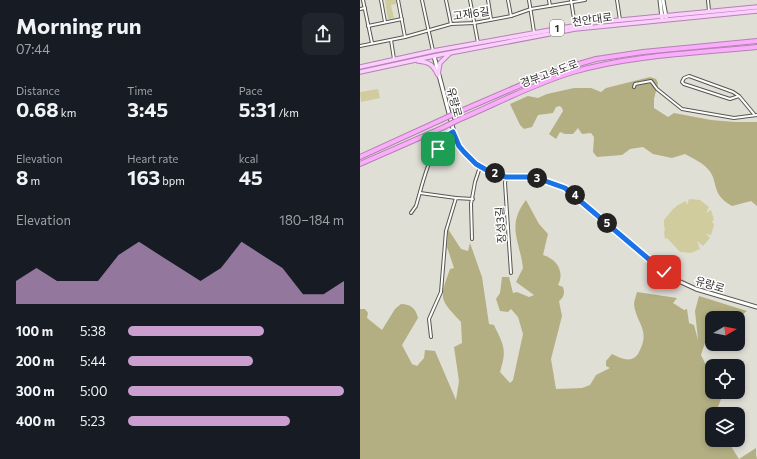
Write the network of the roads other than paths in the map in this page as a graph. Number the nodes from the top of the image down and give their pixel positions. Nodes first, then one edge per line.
1 (363, 0) edge
2 (381, 0) edge
3 (398, 0) edge
4 (422, 0) edge
5 (446, 0) edge
6 (470, 0) edge
7 (488, 0) edge
8 (508, 0) edge
9 (529, 0) edge
10 (549, 0) edge
11 (585, 0) edge
12 (617, 0) edge
13 (660, 0) edge
14 (663, 0) edge
15 (708, 0) edge
16 (571, 1) edge
17 (550, 6) junction
18 (757, 7) edge
19 (365, 8) junction
20 (360, 9) edge
21 (531, 9) junction
22 (757, 11) edge
23 (709, 12) junction
24 (511, 16) junction
25 (664, 18) junction
26 (402, 19) junction
27 (491, 19) junction
28 (620, 20) junction
29 (385, 22) junction
30 (474, 22) junction
31 (451, 24) junction
32 (575, 25) junction
33 (368, 26) junction
34 (429, 29) junction
35 (534, 32) junction
36 (405, 37) junction
37 (391, 40) junction
38 (757, 41) edge
39 (372, 43) junction
40 (478, 43) junction
41 (360, 46) edge
42 (757, 47) edge
43 (433, 51) junction
44 (450, 54) junction
45 (434, 56) junction
46 (394, 59) junction
47 (414, 61) junction
48 (360, 67) edge
49 (360, 72) edge
50 (438, 75) junction
51 (634, 87) dead end
52 (739, 96) junction
53 (756, 115) edge
54 (453, 132) junction
55 (360, 157) edge
56 (360, 164) edge
57 (480, 166) junction
58 (506, 177) junction
59 (420, 193) junction
60 (456, 198) junction
61 (472, 199) junction
62 (412, 212) dead end
63 (472, 239) dead end
64 (511, 273) dead end
65 (757, 307) edge
66 (431, 337) dead end

1 - 19 street
2 - 29 street
3 - 26 street
4 - 34 street
5 - 31 street
6 - 30 street
7 - 27 street
8 - 24 street
9 - 21 street
10 - 17 street
11 - 16 street, 고재6길
12 - 28 street
13 - 25 street
14 - 25 street
15 - 23 street
16 - 17 street, 고재6길
16 - 32 street
17 - 21 street, 고재6길
18 - 23 main road, 천안대로 / 1
19 - 20 street
19 - 33 street
21 - 24 street, 고재6길
21 - 35 street
22 - 25 main road, 천안대로 / 1
23 - 25 main road, 천안대로 / 1
24 - 27 street, 고재6길
25 - 28 main road, 천안대로 / 1
25 - 44 main road, 천안대로 / 1
26 - 29 street
26 - 36 street
27 - 30 street, 고재6길
28 - 32 main road, 천안대로 / 1
29 - 33 street
30 - 31 street, 고재6길
30 - 40 street
31 - 34 street, 고재6길
32 - 35 main road, 천안대로 / 1
33 - 39 street
34 - 36 street, 고재6길
34 - 43 street
35 - 40 main road, 천안대로 / 1
36 - 37 street, 고재6길
37 - 39 street, 고재6길
37 - 46 street
38 - 55 highway, 경부고속도로, bridge
39 - 41 street, 고재6길
40 - 43 main road, 천안대로 / 1
42 - 56 highway, 경부고속도로, bridge
43 - 45 street
43 - 46 main road, 천안대로 / 1
44 - 45 main road, 천안대로 / 1
44 - 50 main road
45 - 47 main road, 천안대로 / 1
45 - 50 street, 유량로
46 - 48 main road, 천안대로 / 1
47 - 49 main road, 천안대로 / 1
47 - 50 main road
50 - 54 street, 유량로
51 - 53 street
52 - 52 street
52 - 53 street
54 - 57 street, 유량로
54 - 59 street
57 - 58 street, 유량로
57 - 61 street
58 - 64 street, 장성3길
58 - 65 street, 유량로
59 - 60 street
59 - 62 street
60 - 61 street
60 - 66 street
61 - 63 street

